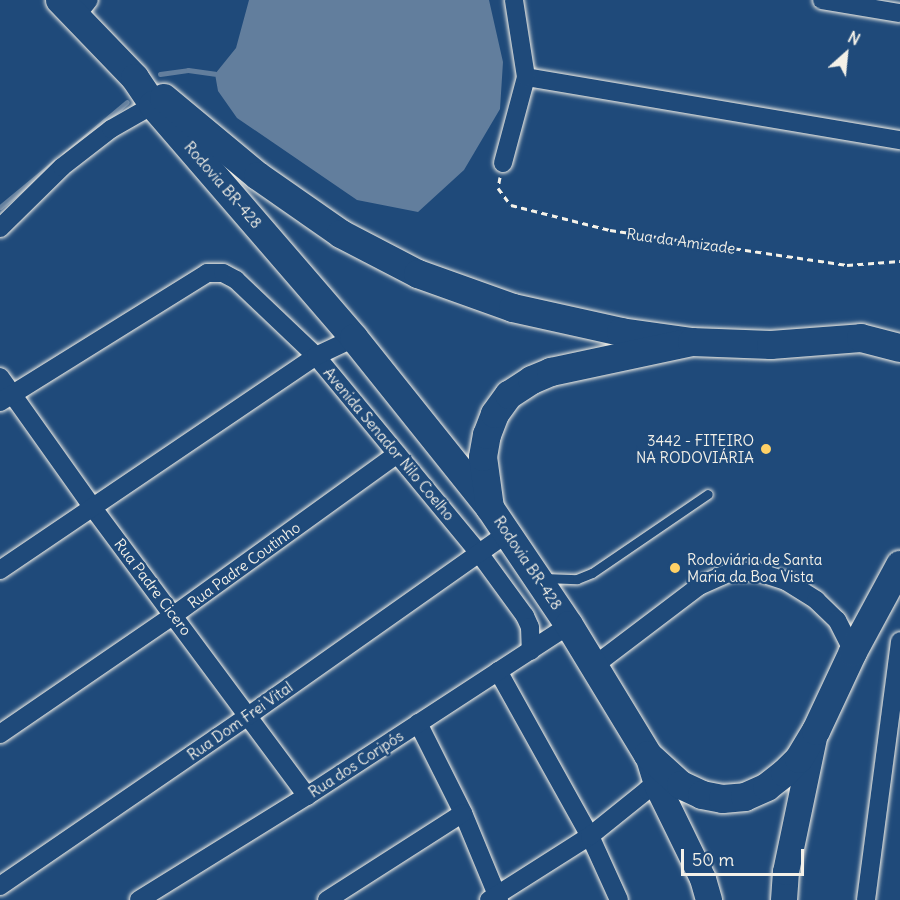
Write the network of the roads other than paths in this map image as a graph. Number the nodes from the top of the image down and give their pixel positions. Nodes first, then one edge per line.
1 (514, 0) edge
2 (822, 0) edge
3 (75, 6) edge
4 (900, 14) edge
5 (526, 76) junction
6 (135, 78) junction
7 (153, 105) junction
8 (900, 140) edge
9 (503, 163) road end
10 (0, 228) edge
11 (900, 332) edge
12 (354, 338) junction
13 (861, 338) junction
14 (692, 342) junction
15 (900, 348) edge
16 (316, 356) junction
17 (0, 377) edge
18 (6, 398) edge
19 (397, 454) junction
20 (708, 494) dead end
21 (93, 508) junction
22 (490, 508) junction
23 (507, 533) junction
24 (479, 553) junction
25 (900, 564) edge
26 (0, 570) edge
27 (536, 577) junction
28 (174, 615) junction
29 (569, 625) junction
30 (900, 641) edge
31 (531, 651) junction
32 (853, 652) junction
33 (595, 665) junction
34 (498, 671) junction
35 (248, 716) junction
36 (418, 723) junction
37 (816, 731) junction
38 (0, 734) edge
39 (648, 755) junction
40 (658, 787) junction
41 (307, 796) junction
42 (463, 813) junction
43 (590, 836) junction
44 (0, 886) edge
45 (495, 898) edge
46 (139, 900) edge
47 (327, 900) edge
48 (619, 900) edge
49 (710, 900) edge
50 (784, 900) edge
51 (866, 900) edge

1 - 5 street
2 - 4 street
3 - 6 highway, Rodovia BR-428
5 - 8 street
5 - 9 street
6 - 7 highway, Rodovia BR-428
6 - 14 highway, Rodovia BR-428
7 - 10 street
7 - 12 highway, Rodovia BR-428
11 - 13 highway
12 - 16 street
12 - 22 highway, Rodovia BR-428
13 - 14 highway
13 - 15 highway
14 - 22 highway
16 - 18 street, Avenida Senador Nilo Coelho
16 - 19 street, Avenida Senador Nilo Coelho
16 - 21 street
17 - 18 street, Rua Padre Cicero
18 - 21 street, Rua Padre Cicero
19 - 24 street, Avenida Senador Nilo Coelho
19 - 28 street, Rua Padre Coutinho
20 - 27 lane
21 - 26 street
21 - 28 street, Rua Padre Cicero
22 - 23 highway, Rodovia BR-428
23 - 24 street, Rua Dom Frei Vital
23 - 27 highway, Rodovia BR-428
24 - 31 street, Avenida Senador Nilo Coelho
24 - 35 street, Rua Dom Frei Vital
25 - 32 highway, Rodovia BR-428
27 - 29 highway, Rodovia BR-428
28 - 35 street, Rua Padre Cicero
28 - 38 street, Rua Padre Coutinho
29 - 31 street, Rua dos Coripós
29 - 33 highway, Rodovia BR-428
30 - 51 street
31 - 34 street, Rua dos Coripós
32 - 33 street
32 - 37 highway, Rodovia BR-428
33 - 39 highway, Rodovia BR-428
34 - 36 street, Rua dos Coripós
34 - 43 street
35 - 41 street, Rua Padre Cicero
35 - 44 street, Rua Dom Frei Vital
36 - 41 street, Rua dos Coripós
36 - 42 street
37 - 39 highway, Rodovia BR-428
37 - 50 main road
39 - 40 main road
40 - 43 street
40 - 49 main road
41 - 46 street, Rua dos Coripós
42 - 45 street
42 - 47 street
43 - 45 street
43 - 48 street

